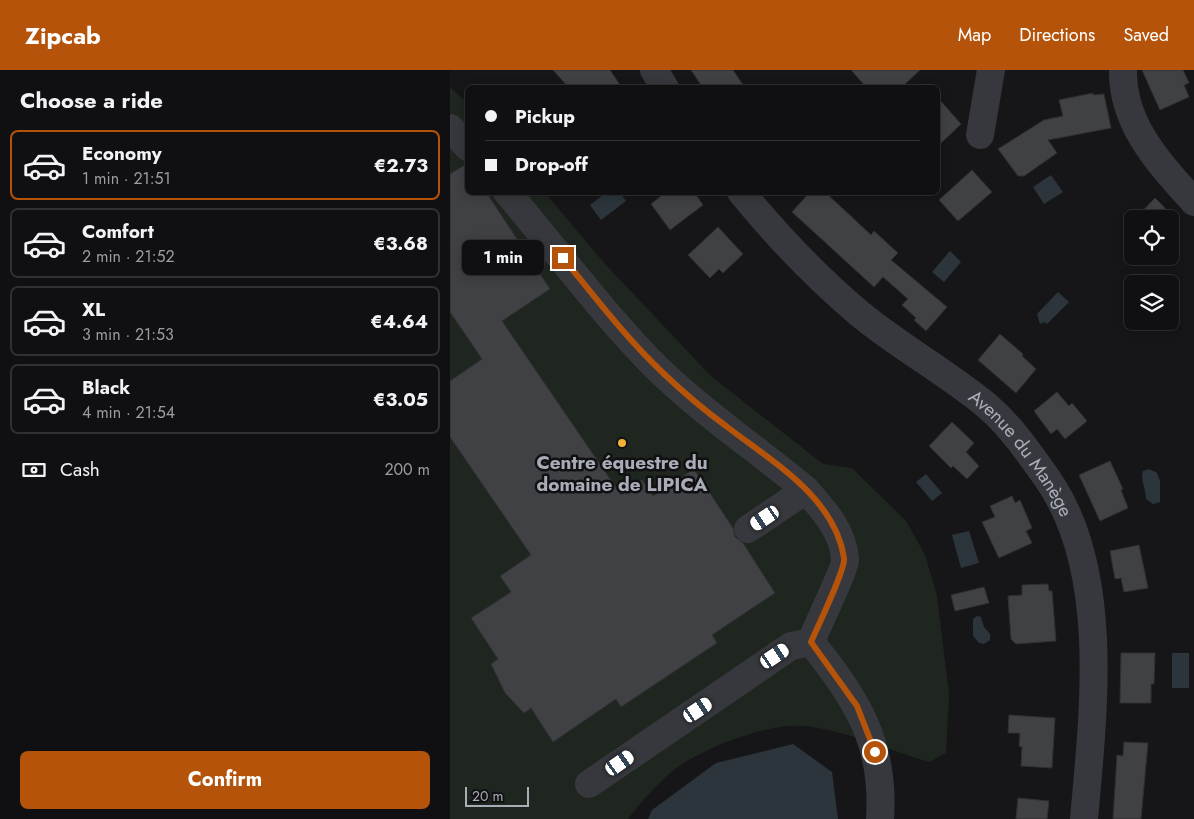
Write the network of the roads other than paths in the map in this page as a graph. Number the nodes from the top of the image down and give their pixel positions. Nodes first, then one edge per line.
1 (654, 70) edge
2 (991, 70) edge
3 (996, 70) edge
4 (1123, 70) edge
5 (663, 85) edge
6 (450, 128) edge
7 (980, 136) dead end
8 (465, 144) edge
9 (510, 195) edge
10 (744, 195) edge
11 (1194, 202) edge
12 (806, 490) junction
13 (748, 529) dead end
14 (811, 642) junction
15 (589, 784) dead end
16 (880, 819) edge
17 (1084, 819) edge

1 - 5 street
2 - 3 street
2 - 7 street
4 - 11 street
6 - 8 street
9 - 12 street
10 - 17 street, Avenue du Manège
12 - 13 street
12 - 14 street
14 - 15 street
14 - 16 street

